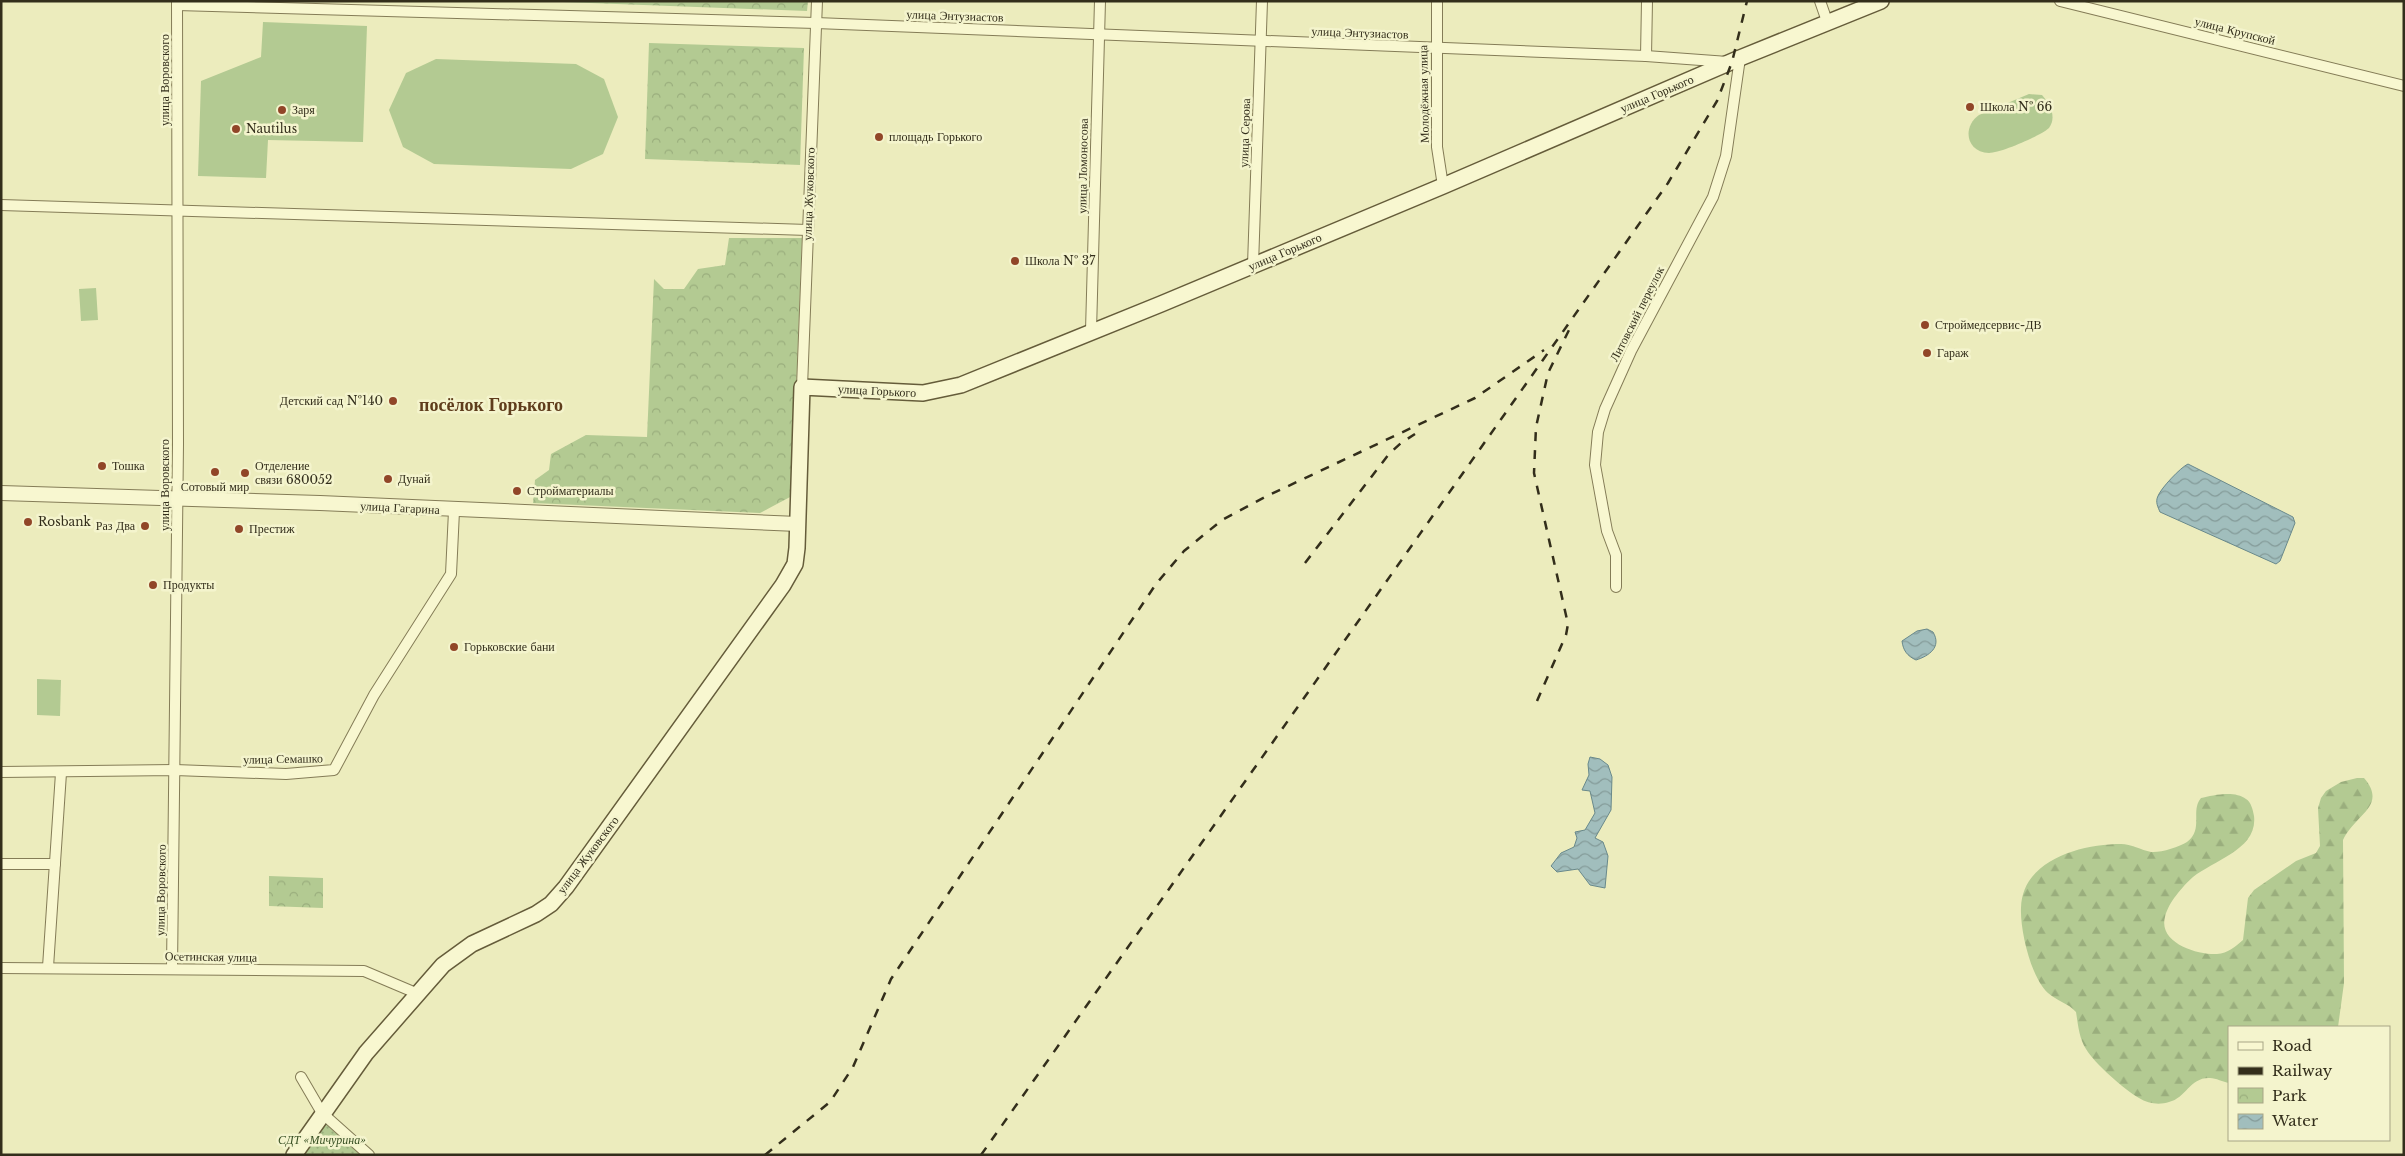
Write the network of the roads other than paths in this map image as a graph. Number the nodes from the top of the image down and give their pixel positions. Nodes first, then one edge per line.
1 (817, 1) edge
2 (1100, 1) edge
3 (1262, 1) edge
4 (1438, 1) edge
5 (1647, 1) edge
6 (1820, 1) edge
7 (1881, 1) edge
8 (2060, 1) edge
9 (177, 3) edge
10 (816, 22) junction
11 (1828, 24) junction
12 (1099, 34) junction
13 (1261, 42) junction
14 (1436, 49) junction
15 (1646, 56) junction
16 (1736, 60) junction
17 (2404, 86) edge
18 (1443, 186) junction
19 (1, 204) edge
20 (178, 208) junction
21 (808, 230) junction
22 (1253, 265) junction
23 (1092, 331) junction
24 (802, 387) junction
25 (1, 493) edge
26 (177, 498) junction
27 (454, 511) junction
28 (798, 524) junction
29 (1616, 587) dead end
30 (175, 770) junction
31 (1, 772) edge
32 (61, 773) junction
33 (1, 864) edge
34 (55, 864) junction
35 (1, 968) edge
36 (48, 968) junction
37 (172, 969) junction
38 (416, 993) junction
39 (301, 1077) dead end
40 (322, 1113) junction
41 (294, 1155) edge
42 (369, 1155) edge

1 - 10 street, улица Жуковского
2 - 12 street, улица Ломоносова
3 - 13 street, улица Серова
4 - 14 street, Молодёжная улица
5 - 15 street
6 - 11 street
7 - 11 main road, улица Горького
8 - 17 street, улица Крупской
9 - 10 street, улица Энтузиастов
9 - 20 street, улица Воровского
10 - 12 street, улица Энтузиастов
10 - 21 street, улица Жуковского
11 - 16 main road, улица Горького
12 - 13 street, улица Энтузиастов
12 - 23 street, улица Ломоносова
13 - 14 street, улица Энтузиастов
13 - 22 street, улица Серова
14 - 15 street, улица Энтузиастов
14 - 18 street, Молодёжная улица
15 - 16 street, улица Энтузиастов
16 - 18 main road, улица Горького
16 - 29 street, Литовский переулок
18 - 22 main road, улица Горького
19 - 20 street
20 - 21 street
20 - 26 street, улица Воровского
21 - 24 street, улица Жуковского
22 - 23 main road, улица Горького
23 - 24 main road, улица Горького
24 - 28 main road
25 - 26 street, улица Гагарина
26 - 27 street, улица Гагарина
26 - 30 street, улица Воровского
27 - 28 street, улица Гагарина
27 - 30 street, улица Семашко
28 - 38 main road, улица Жуковского
30 - 32 street, улица Семашко
30 - 37 street, улица Воровского
31 - 32 street, улица Семашко
32 - 34 street
33 - 34 street
34 - 36 street
35 - 36 street, Осетинская улица
36 - 37 street, Осетинская улица
37 - 38 street, Осетинская улица
38 - 40 main road, улица Жуковского
39 - 40 street
40 - 41 main road, улица Жуковского
40 - 42 street

